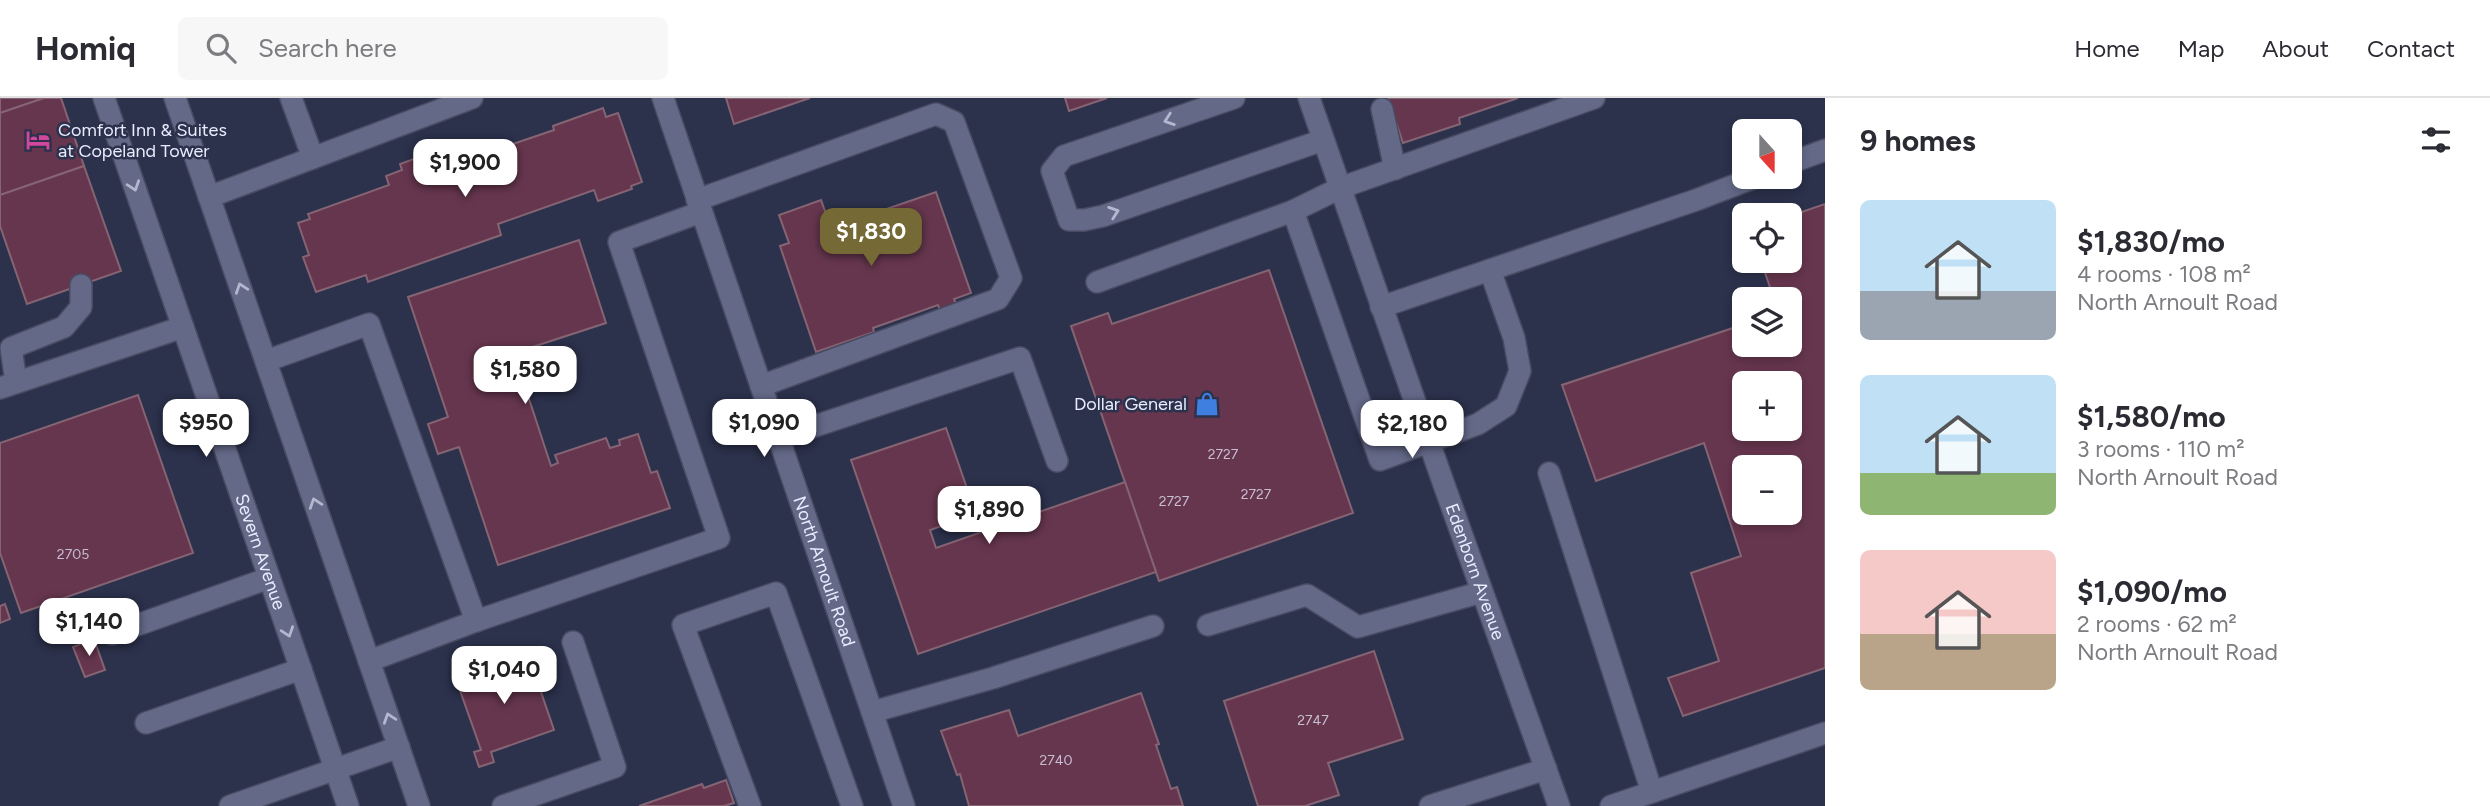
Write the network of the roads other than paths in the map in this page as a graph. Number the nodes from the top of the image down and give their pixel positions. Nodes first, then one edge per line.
1 (104, 98) edge
2 (175, 98) edge
3 (291, 98) edge
4 (472, 98) edge
5 (1234, 98) edge
6 (1309, 98) edge
7 (1594, 98) edge
8 (668, 101) edge
9 (1382, 109) dead end
10 (1323, 140) junction
11 (1825, 150) edge
12 (313, 158) junction
13 (1802, 159) edge
14 (1395, 169) junction
15 (1732, 186) edge
16 (1340, 188) junction
17 (209, 197) junction
18 (699, 206) junction
19 (1293, 211) junction
20 (1490, 270) junction
21 (1097, 282) dead end
22 (82, 285) dead end
23 (1381, 307) junction
24 (183, 327) junction
25 (266, 361) junction
26 (8, 385) edge
27 (761, 386) junction
28 (779, 438) junction
29 (1429, 443) junction
30 (1057, 461) dead end
31 (1549, 473) dead end
32 (269, 578) junction
33 (1482, 592) junction
34 (476, 621) junction
35 (1208, 625) dead end
36 (1153, 626) dead end
37 (111, 634) dead end
38 (573, 642) dead end
39 (369, 661) junction
40 (301, 668) junction
41 (872, 712) junction
42 (146, 723) dead end
43 (1825, 733) edge
44 (399, 747) junction
45 (1546, 769) junction
46 (336, 771) junction
47 (1641, 799) edge
48 (230, 806) edge
49 (348, 806) edge
50 (419, 806) edge
51 (503, 806) edge
52 (750, 806) edge
53 (852, 806) edge
54 (905, 806) edge
55 (1430, 806) edge
56 (1559, 806) edge
57 (1611, 806) edge

1 -> 24 street, Severn Avenue
2 - 17 street
3 - 12 street
4 - 12 street
5 -> 10 street
6 - 10 street, Edenborn Avenue
7 - 14 street
8 - 18 street, North Arnoult Road
9 - 14 street
10 - 16 street, Edenborn Avenue
11 - 13 street
12 - 17 street
14 - 16 street
15 - 20 street
16 - 19 street
16 - 23 street, Edenborn Avenue
25 -> 17 street
18 - 27 street, North Arnoult Road
18 - 27 street
18 - 34 street
19 - 21 street
19 - 29 street
20 - 23 street
20 - 29 street
22 - 26 street
23 - 29 street, Edenborn Avenue
24 - 26 street
24 - 32 street, Severn Avenue
25 - 34 street
39 -> 25 street
27 - 28 street, North Arnoult Road
28 - 30 street
28 - 41 street, North Arnoult Road
29 - 33 street, Edenborn Avenue
31 - 47 street
32 - 37 street
32 -> 40 street, Severn Avenue
33 - 35 street
33 - 45 street, Edenborn Avenue
34 - 39 street
36 - 41 street
38 - 51 street
44 -> 39 street
40 - 42 street
40 - 46 street, Severn Avenue
41 - 54 street, North Arnoult Road
43 - 47 street
44 - 46 street
44 - 50 street
45 - 55 street
45 - 56 street, Edenborn Avenue
46 - 48 street
46 - 49 street, Severn Avenue
47 - 57 street
52 - 53 street

